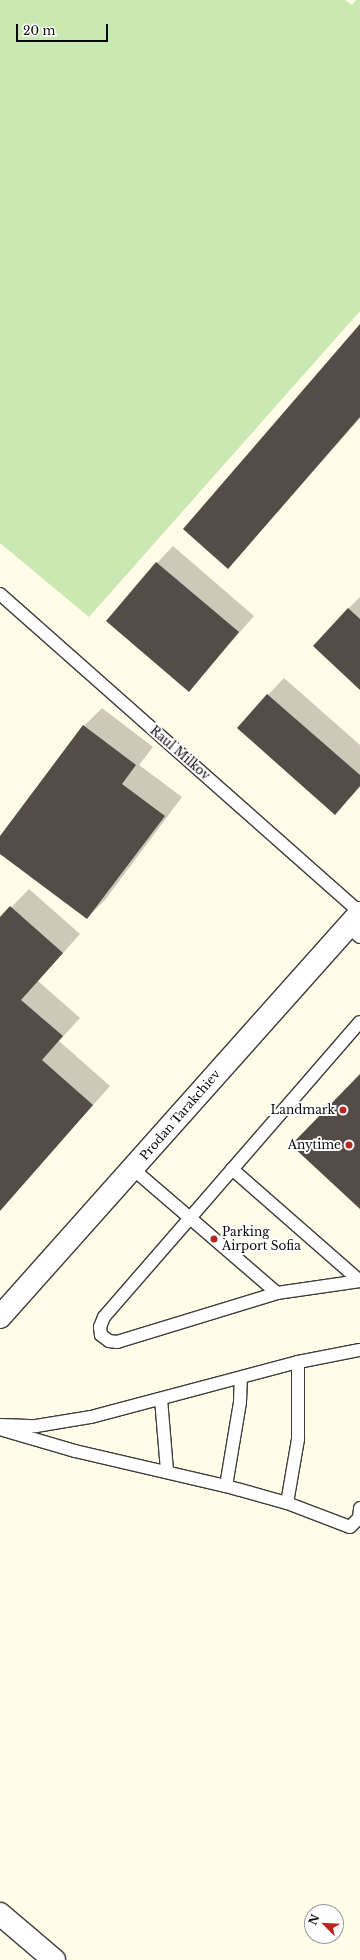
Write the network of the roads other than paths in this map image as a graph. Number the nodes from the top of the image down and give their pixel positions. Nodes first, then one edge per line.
1 (0, 594) edge
2 (357, 922) edge
3 (360, 1022) edge
4 (133, 1169) junction
5 (232, 1169) junction
6 (190, 1218) junction
7 (360, 1281) edge
8 (277, 1293) junction
9 (0, 1318) edge
10 (360, 1350) edge
11 (298, 1362) junction
12 (241, 1378) junction
13 (161, 1399) junction
14 (0, 1425) edge
15 (0, 1429) edge
16 (167, 1471) junction
17 (226, 1486) junction
18 (287, 1503) junction
19 (360, 1508) edge
20 (0, 1914) edge
21 (54, 1960) edge

1 - 2 lane, Raul Milkov
2 - 4 street, Prodan Tarakchiev
3 - 5 lane
4 - 6 lane
4 - 9 street, Prodan Tarakchiev
5 - 6 lane
5 - 7 lane
6 - 8 lane
6 - 8 lane
7 - 8 lane
10 - 11 lane
11 - 12 lane
11 - 18 lane
12 - 13 lane
12 - 17 lane
13 - 14 lane
13 - 16 lane
15 - 16 lane
16 - 17 lane
17 - 18 lane
18 - 19 lane
20 - 21 street

